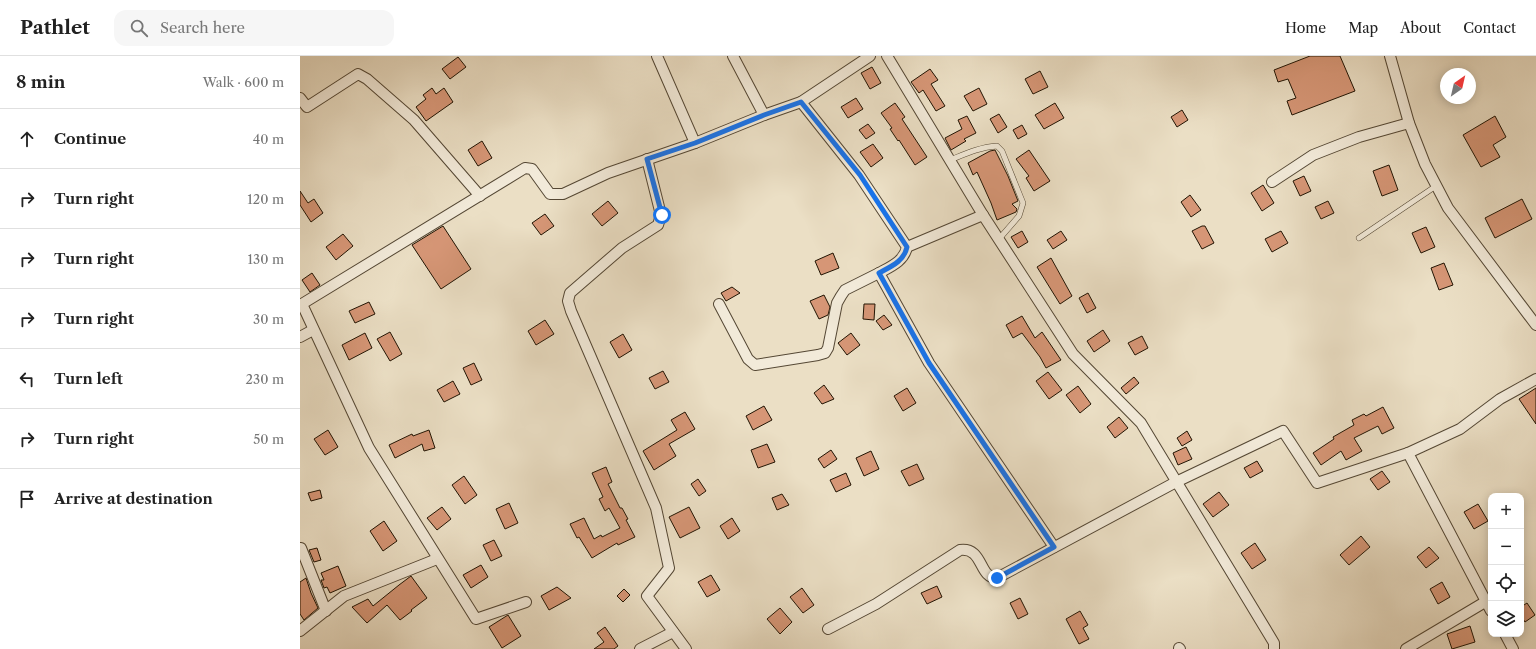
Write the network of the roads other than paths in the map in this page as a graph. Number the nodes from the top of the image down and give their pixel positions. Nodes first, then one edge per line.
1 (657, 56) edge
2 (733, 56) edge
3 (870, 56) edge
4 (887, 56) edge
5 (1390, 56) edge
6 (300, 98) edge
7 (801, 102) junction
8 (764, 115) junction
9 (1409, 123) junction
10 (695, 143) junction
11 (647, 159) junction
12 (950, 160) junction
13 (1272, 182) dead end
14 (1436, 186) junction
15 (480, 196) junction
16 (983, 215) junction
17 (1359, 238) dead end
18 (999, 239) junction
19 (907, 247) junction
20 (879, 273) junction
21 (719, 304) dead end
22 (1536, 325) edge
23 (313, 330) junction
24 (300, 337) edge
25 (1536, 378) edge
26 (1408, 453) junction
27 (1176, 482) junction
28 (1054, 547) junction
29 (301, 548) dead end
30 (437, 559) junction
31 (526, 602) dead end
32 (1485, 602) junction
33 (1488, 606) edge
34 (326, 611) junction
35 (828, 629) dead end
36 (300, 631) edge
37 (673, 632) junction
38 (1506, 637) edge
39 (640, 649) edge
40 (686, 649) edge
41 (1274, 649) edge
42 (1406, 649) edge
43 (1513, 649) edge

1 - 10 street
2 - 8 street
3 - 7 street
4 - 12 street
5 - 9 street
6 - 15 street
7 - 8 street
7 - 19 street
8 - 10 street
9 - 13 street
9 - 14 street
10 - 11 street
11 - 15 street
11 - 37 street
12 - 16 street
12 - 18 lane
14 - 17 lane
14 - 22 street
15 - 23 street
16 - 18 street
16 - 19 street
18 - 27 street
19 - 20 street
20 - 21 street
20 - 28 street
23 - 24 street
23 - 30 street
25 - 26 street
26 - 27 street
26 - 32 street
27 - 28 street
27 - 41 street
28 - 35 street
29 - 34 street
30 - 31 street
30 - 34 street
32 - 33 street
32 - 42 street
34 - 36 street
37 - 39 street
37 - 40 street
38 - 43 street

